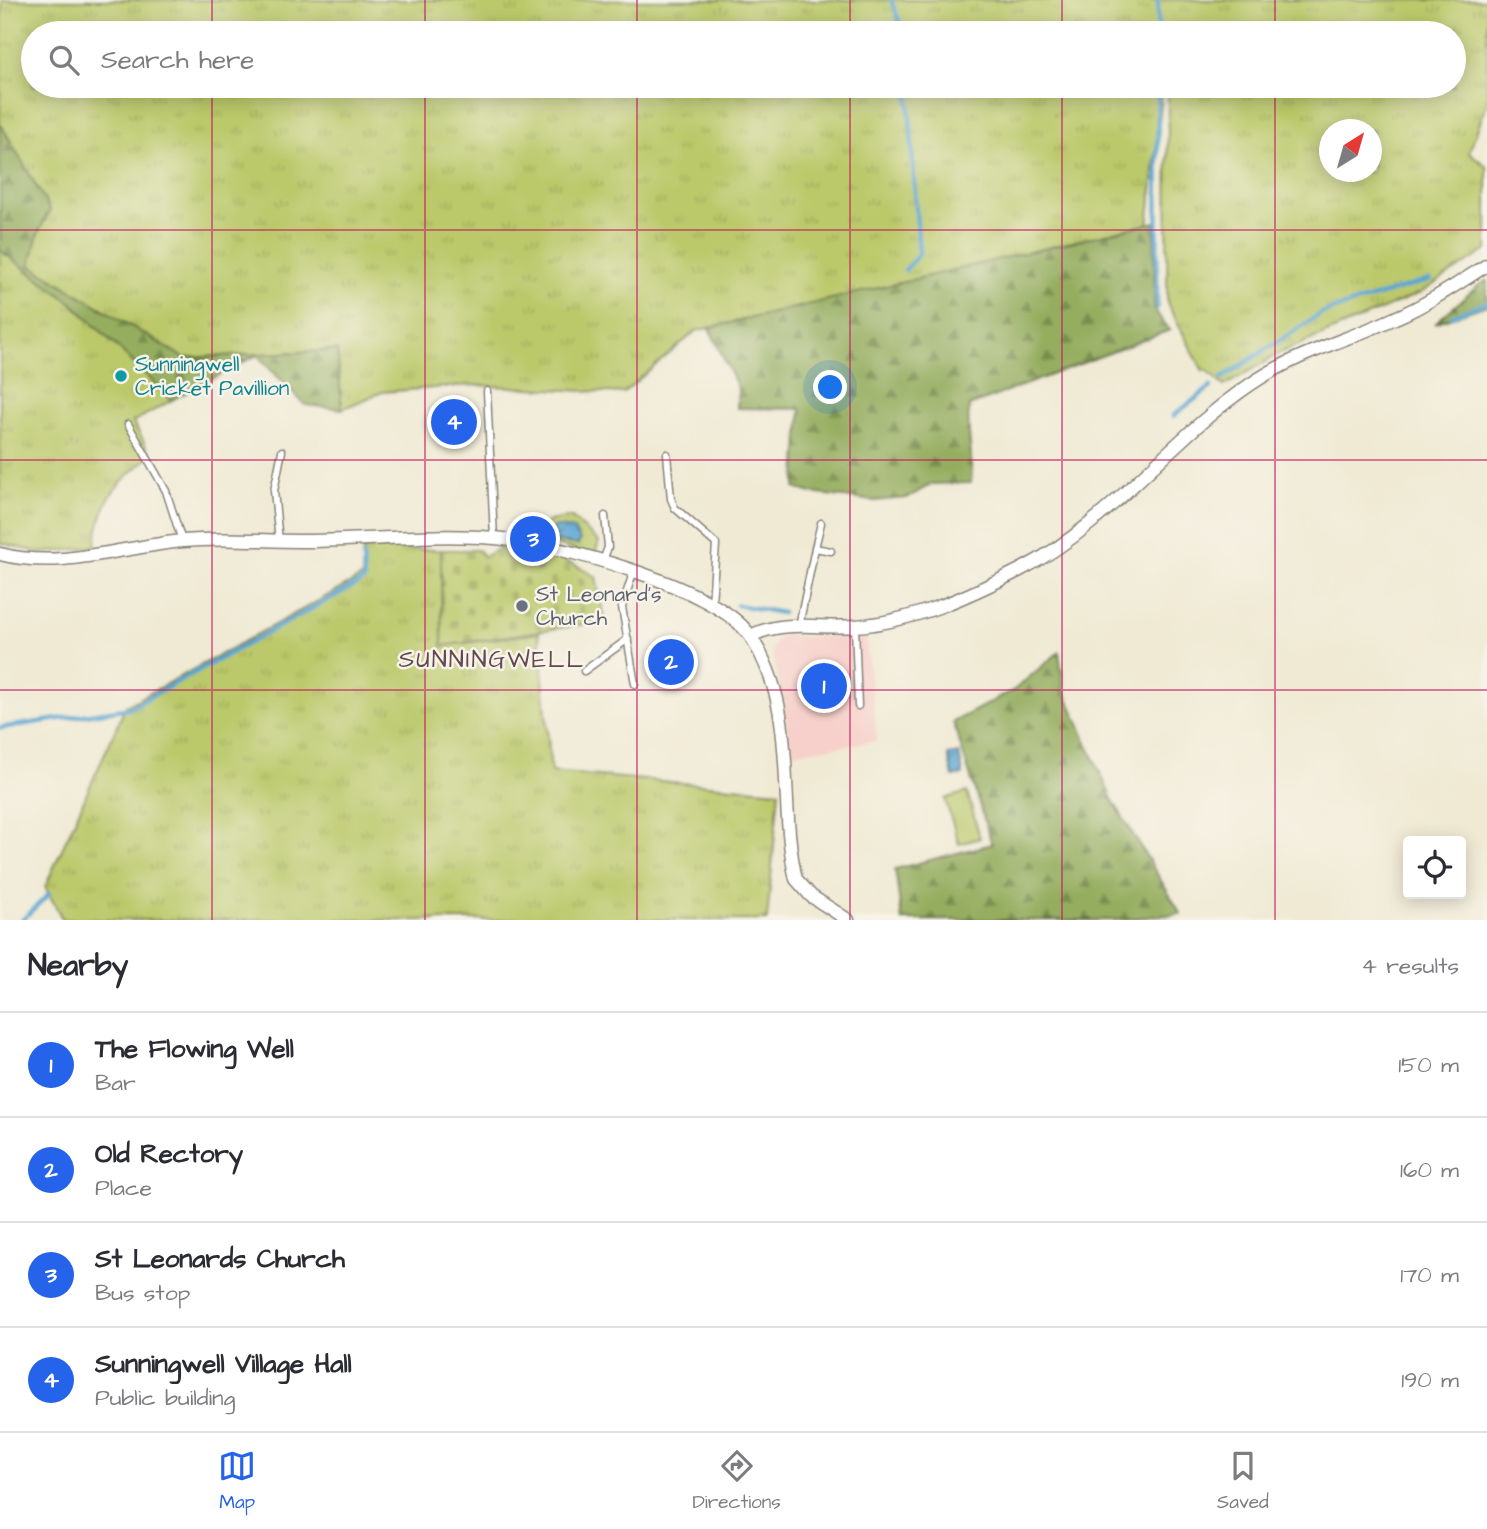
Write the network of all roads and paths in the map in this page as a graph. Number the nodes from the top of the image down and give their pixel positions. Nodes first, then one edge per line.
1 (1487, 265) edge
2 (487, 391) dead end
3 (128, 424) dead end
4 (282, 451) dead end
5 (667, 454) dead end
6 (605, 516) dead end
7 (821, 523) dead end
8 (494, 538) junction
9 (182, 541) junction
10 (279, 541) junction
11 (816, 548) junction
12 (831, 551) dead end
13 (1, 556) edge
14 (602, 563) junction
15 (633, 573) junction
16 (712, 604) junction
17 (799, 626) junction
18 (855, 626) junction
19 (751, 636) junction
20 (628, 639) junction
21 (584, 671) dead end
22 (635, 684) dead end
23 (858, 706) dead end
24 (848, 920) edge

1 - 18 street
2 - 8 lane
3 - 9 lane
4 - 10 lane
5 - 16 lane
6 - 14 lane
7 - 11 lane
8 - 10 street
8 - 14 street
9 - 10 street
9 - 13 street
11 - 12 lane
11 - 17 lane
14 - 15 street
15 - 16 street
15 - 20 lane
16 - 19 street
17 - 18 street
17 - 19 street
18 - 23 lane
19 - 24 street
20 - 21 lane
20 - 22 lane

